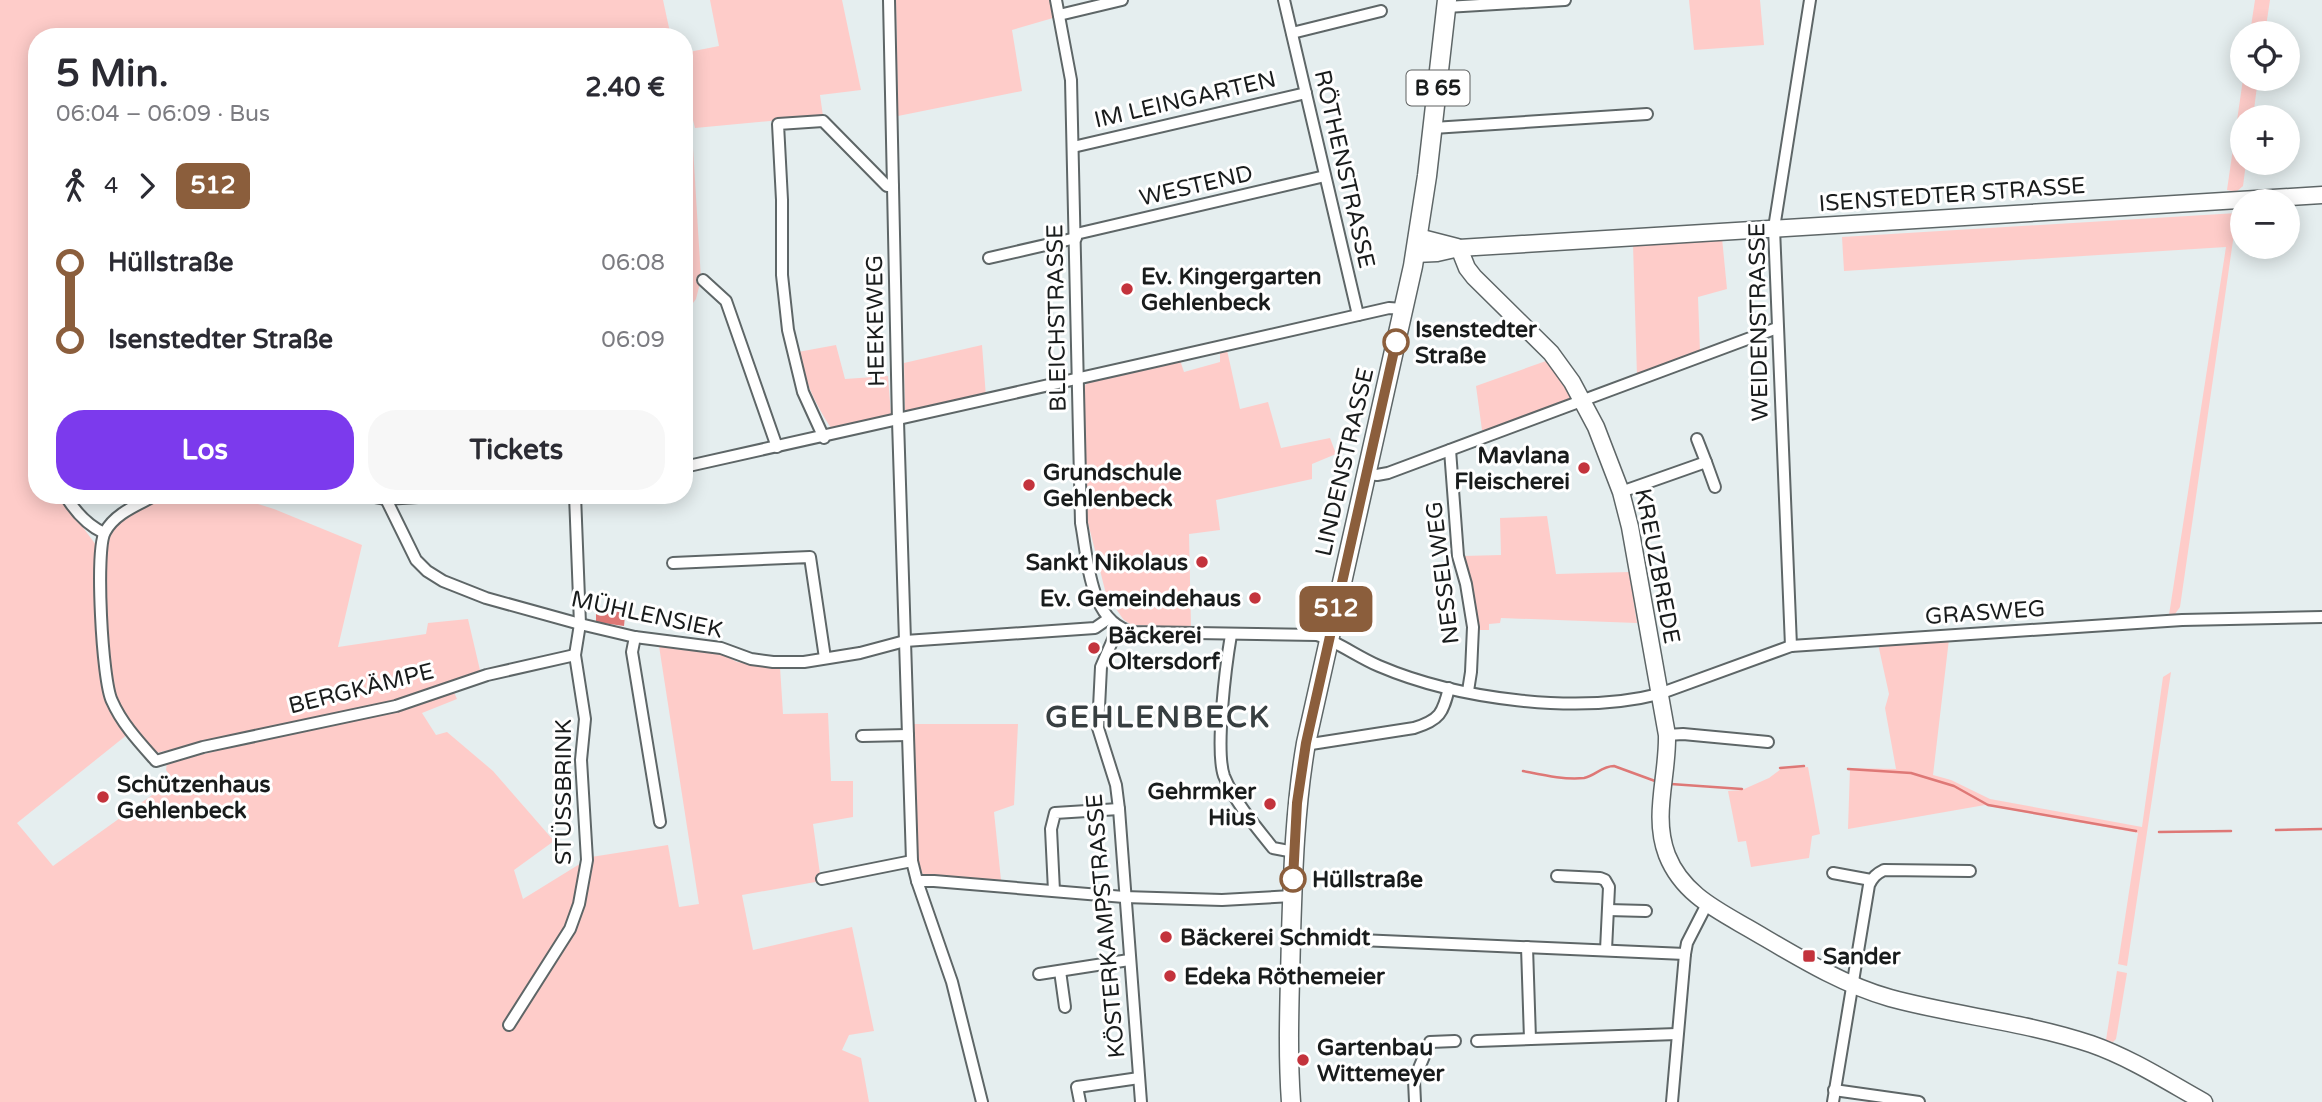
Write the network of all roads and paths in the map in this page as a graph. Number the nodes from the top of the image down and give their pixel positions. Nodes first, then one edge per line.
1 (889, 0) edge
2 (1056, 0) edge
3 (1122, 0) edge
4 (1284, 0) edge
5 (1565, 0) edge
6 (1810, 0) edge
7 (1447, 4) edge
8 (1381, 11) dead end
9 (1059, 15) junction
10 (1292, 33) junction
11 (1306, 93) junction
12 (1647, 114) dead end
13 (1433, 128) junction
14 (1073, 146) junction
15 (1325, 176) junction
16 (893, 186) junction
17 (2322, 195) edge
18 (1774, 228) junction
19 (1076, 236) junction
20 (1417, 246) junction
21 (1459, 248) junction
22 (989, 258) dead end
23 (703, 280) dead end
24 (1403, 309) junction
25 (1358, 315) junction
26 (1777, 328) junction
27 (1078, 377) junction
28 (1584, 401) junction
29 (898, 421) junction
30 (824, 438) junction
31 (1697, 439) dead end
32 (777, 447) junction
33 (1450, 450) junction
34 (1706, 462) junction
35 (693, 465) edge
36 (1367, 474) junction
37 (1715, 487) dead end
38 (1621, 492) junction
39 (71, 504) edge
40 (140, 504) edge
41 (388, 504) edge
42 (575, 504) edge
43 (104, 533) junction
44 (673, 563) dead end
45 (2322, 617) edge
46 (1108, 619) junction
47 (580, 624) junction
48 (1118, 628) junction
49 (1231, 635) junction
50 (635, 637) junction
51 (1329, 639) junction
52 (905, 641) junction
53 (1791, 646) junction
54 (575, 655) junction
55 (825, 658) junction
56 (1449, 688) junction
57 (1468, 691) junction
58 (1659, 694) junction
59 (908, 735) junction
60 (1667, 735) junction
61 (862, 736) dead end
62 (1768, 742) dead end
63 (1306, 743) junction
64 (1119, 809) junction
65 (660, 822) dead end
66 (1294, 852) junction
67 (912, 861) junction
68 (1970, 871) dead end
69 (1832, 873) dead end
70 (1557, 876) dead end
71 (822, 879) dead end
72 (1871, 880) junction
73 (917, 881) junction
74 (1054, 891) junction
75 (1292, 896) junction
76 (1125, 897) junction
77 (1707, 904) junction
78 (1608, 910) junction
79 (1646, 911) dead end
80 (1291, 937) junction
81 (1527, 947) junction
82 (1606, 950) junction
83 (1685, 954) junction
84 (1129, 960) junction
85 (1060, 971) junction
86 (1039, 974) dead end
87 (1852, 984) junction
88 (1065, 1007) dead end
89 (509, 1025) dead end
90 (1677, 1034) junction
91 (1530, 1039) junction
92 (1455, 1041) dead end
93 (1477, 1041) dead end
94 (1139, 1078) junction
95 (1834, 1090) junction
96 (982, 1102) edge
97 (1080, 1102) edge
98 (1140, 1102) edge
99 (1291, 1102) edge
100 (1415, 1102) edge
101 (1672, 1102) edge
102 (1833, 1102) edge
103 (1919, 1102) edge
104 (2204, 1102) edge

1 - 16 street, HEEKEWEG
2 - 9 street, BLEICHSTRASSE
3 - 9 street
4 - 10 street, RÖTHENSTRASSE
5 - 7 street
6 - 18 street, WEIDENSTRASSE
7 - 13 main road, LINDENSTRASSE / B 65
8 - 10 street
9 - 14 street, BLEICHSTRASSE
10 - 11 street, RÖTHENSTRASSE
11 - 14 street, IM LEINGARTEN
11 - 15 street, RÖTHENSTRASSE
12 - 13 street
13 - 20 main road, LINDENSTRASSE / B 65
14 - 19 street, BLEICHSTRASSE
15 - 19 street, WESTEND
15 - 25 street, RÖTHENSTRASSE
16 - 29 street, HEEKEWEG
16 - 30 street
17 - 18 main road, ISENSTEDTER STRASSE
18 - 21 main road, ISENSTEDTER STRASSE
18 - 26 street, WEIDENSTRASSE
19 - 22 street, WESTEND
19 - 27 street, BLEICHSTRASSE
20 - 21 main road, ISENSTEDTER STRASSE
20 - 24 main road, LINDENSTRASSE / B 65
21 - 28 main road, KREUZBREDE
23 - 32 street
24 - 25 street
24 - 36 main road, LINDENSTRASSE / B 65
25 - 27 street
26 - 28 street
26 - 53 street, WEIDENSTRASSE
27 - 29 street
27 - 46 street, BLEICHSTRASSE
28 - 33 street
28 - 38 main road, KREUZBREDE
29 - 30 street
29 - 52 street, HEEKEWEG
30 - 32 street
31 - 34 street
32 - 35 street
33 - 36 street
33 - 57 street, NESSELWEG
34 - 37 street
34 - 38 street
36 - 51 main road, LINDENSTRASSE / B 65
38 - 58 main road, KREUZBREDE
39 - 43 street
40 - 43 street
41 - 47 street, MÜHLENSIEK
42 - 47 street, STÜSSBRINK
43 - 54 street, BERGKÄMPE
44 - 55 street
45 - 53 street, GRASWEG
46 - 48 street, BLEICHSTRASSE
46 - 52 street, MÜHLENSIEK
47 - 50 street, MÜHLENSIEK
47 - 54 street, STÜSSBRINK
48 - 49 street
48 - 64 street, KÖSTERKAMPSTRASSE
49 - 51 street
49 - 66 street
50 - 55 street, MÜHLENSIEK
50 - 65 street
51 - 56 street, GRASWEG
51 - 63 main road, LINDENSTRASSE / B 65
52 - 55 street, MÜHLENSIEK
52 - 59 street, HEEKEWEG
53 - 58 street, GRASWEG
54 - 89 street, STÜSSBRINK
56 - 57 street, GRASWEG
56 - 63 street
57 - 58 street, GRASWEG
58 - 60 main road, KREUZBREDE
59 - 61 street
59 - 67 street, HEEKEWEG
60 - 62 street
60 - 77 main road, KREUZBREDE
63 - 66 main road, LINDENSTRASSE / B 65
64 - 74 street
64 - 76 street, KÖSTERKAMPSTRASSE
66 - 75 main road, LINDENSTRASSE / B 65
67 - 71 street
67 - 73 street, HEEKEWEG
68 - 72 street
69 - 72 street
70 - 78 street
72 - 87 street
73 - 74 street
73 - 96 street, HEEKEWEG
74 - 76 street
75 - 76 street
75 - 80 main road, LINDENSTRASSE / B 65
76 - 84 street, KÖSTERKAMPSTRASSE
77 - 83 street
77 - 87 main road, KREUZBREDE
78 - 79 street
78 - 82 street
80 - 81 street
80 - 99 main road, LINDENSTRASSE / B 65
81 - 82 street
81 - 91 street
82 - 83 street
83 - 90 street
84 - 85 street
84 - 94 street, KÖSTERKAMPSTRASSE
85 - 86 street
85 - 88 street
87 - 95 street
87 - 104 main road, KREUZBREDE
90 - 91 street
90 - 101 street
91 - 93 street
92 - 100 street
94 - 97 street
94 - 98 street, KÖSTERKAMPSTRASSE
95 - 102 street
95 - 103 street

